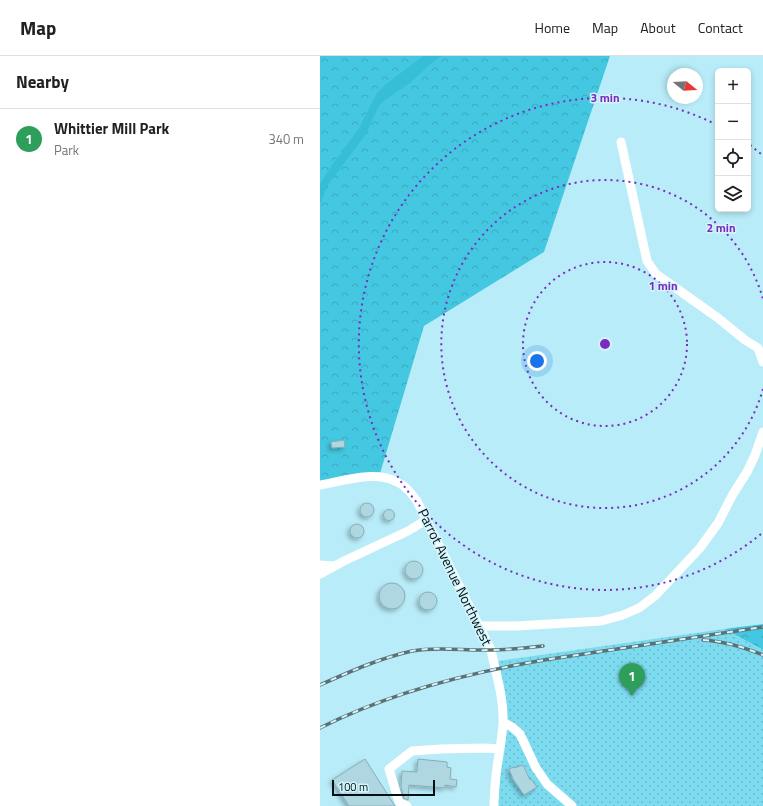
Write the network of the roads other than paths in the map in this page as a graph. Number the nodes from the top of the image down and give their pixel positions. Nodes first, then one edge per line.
1 (621, 142) dead end
2 (760, 347) edge
3 (763, 362) edge
4 (763, 432) edge
5 (320, 485) edge
6 (426, 520) junction
7 (320, 565) edge
8 (335, 566) junction
9 (320, 574) edge
10 (478, 626) junction
11 (503, 722) junction
12 (500, 749) junction
13 (407, 806) edge
14 (494, 806) edge
15 (572, 806) edge

1 - 2 street
2 - 3 street
4 - 10 street
5 - 6 street, Parrot Avenue Northwest
6 - 8 street
6 - 10 street, Parrot Avenue Northwest
7 - 8 street
8 - 9 street
10 - 11 street, Parrot Avenue Northwest
11 - 12 street, Parrot Avenue Northwest
11 - 15 street
12 - 13 street
12 - 14 street, Parrot Avenue Northwest

